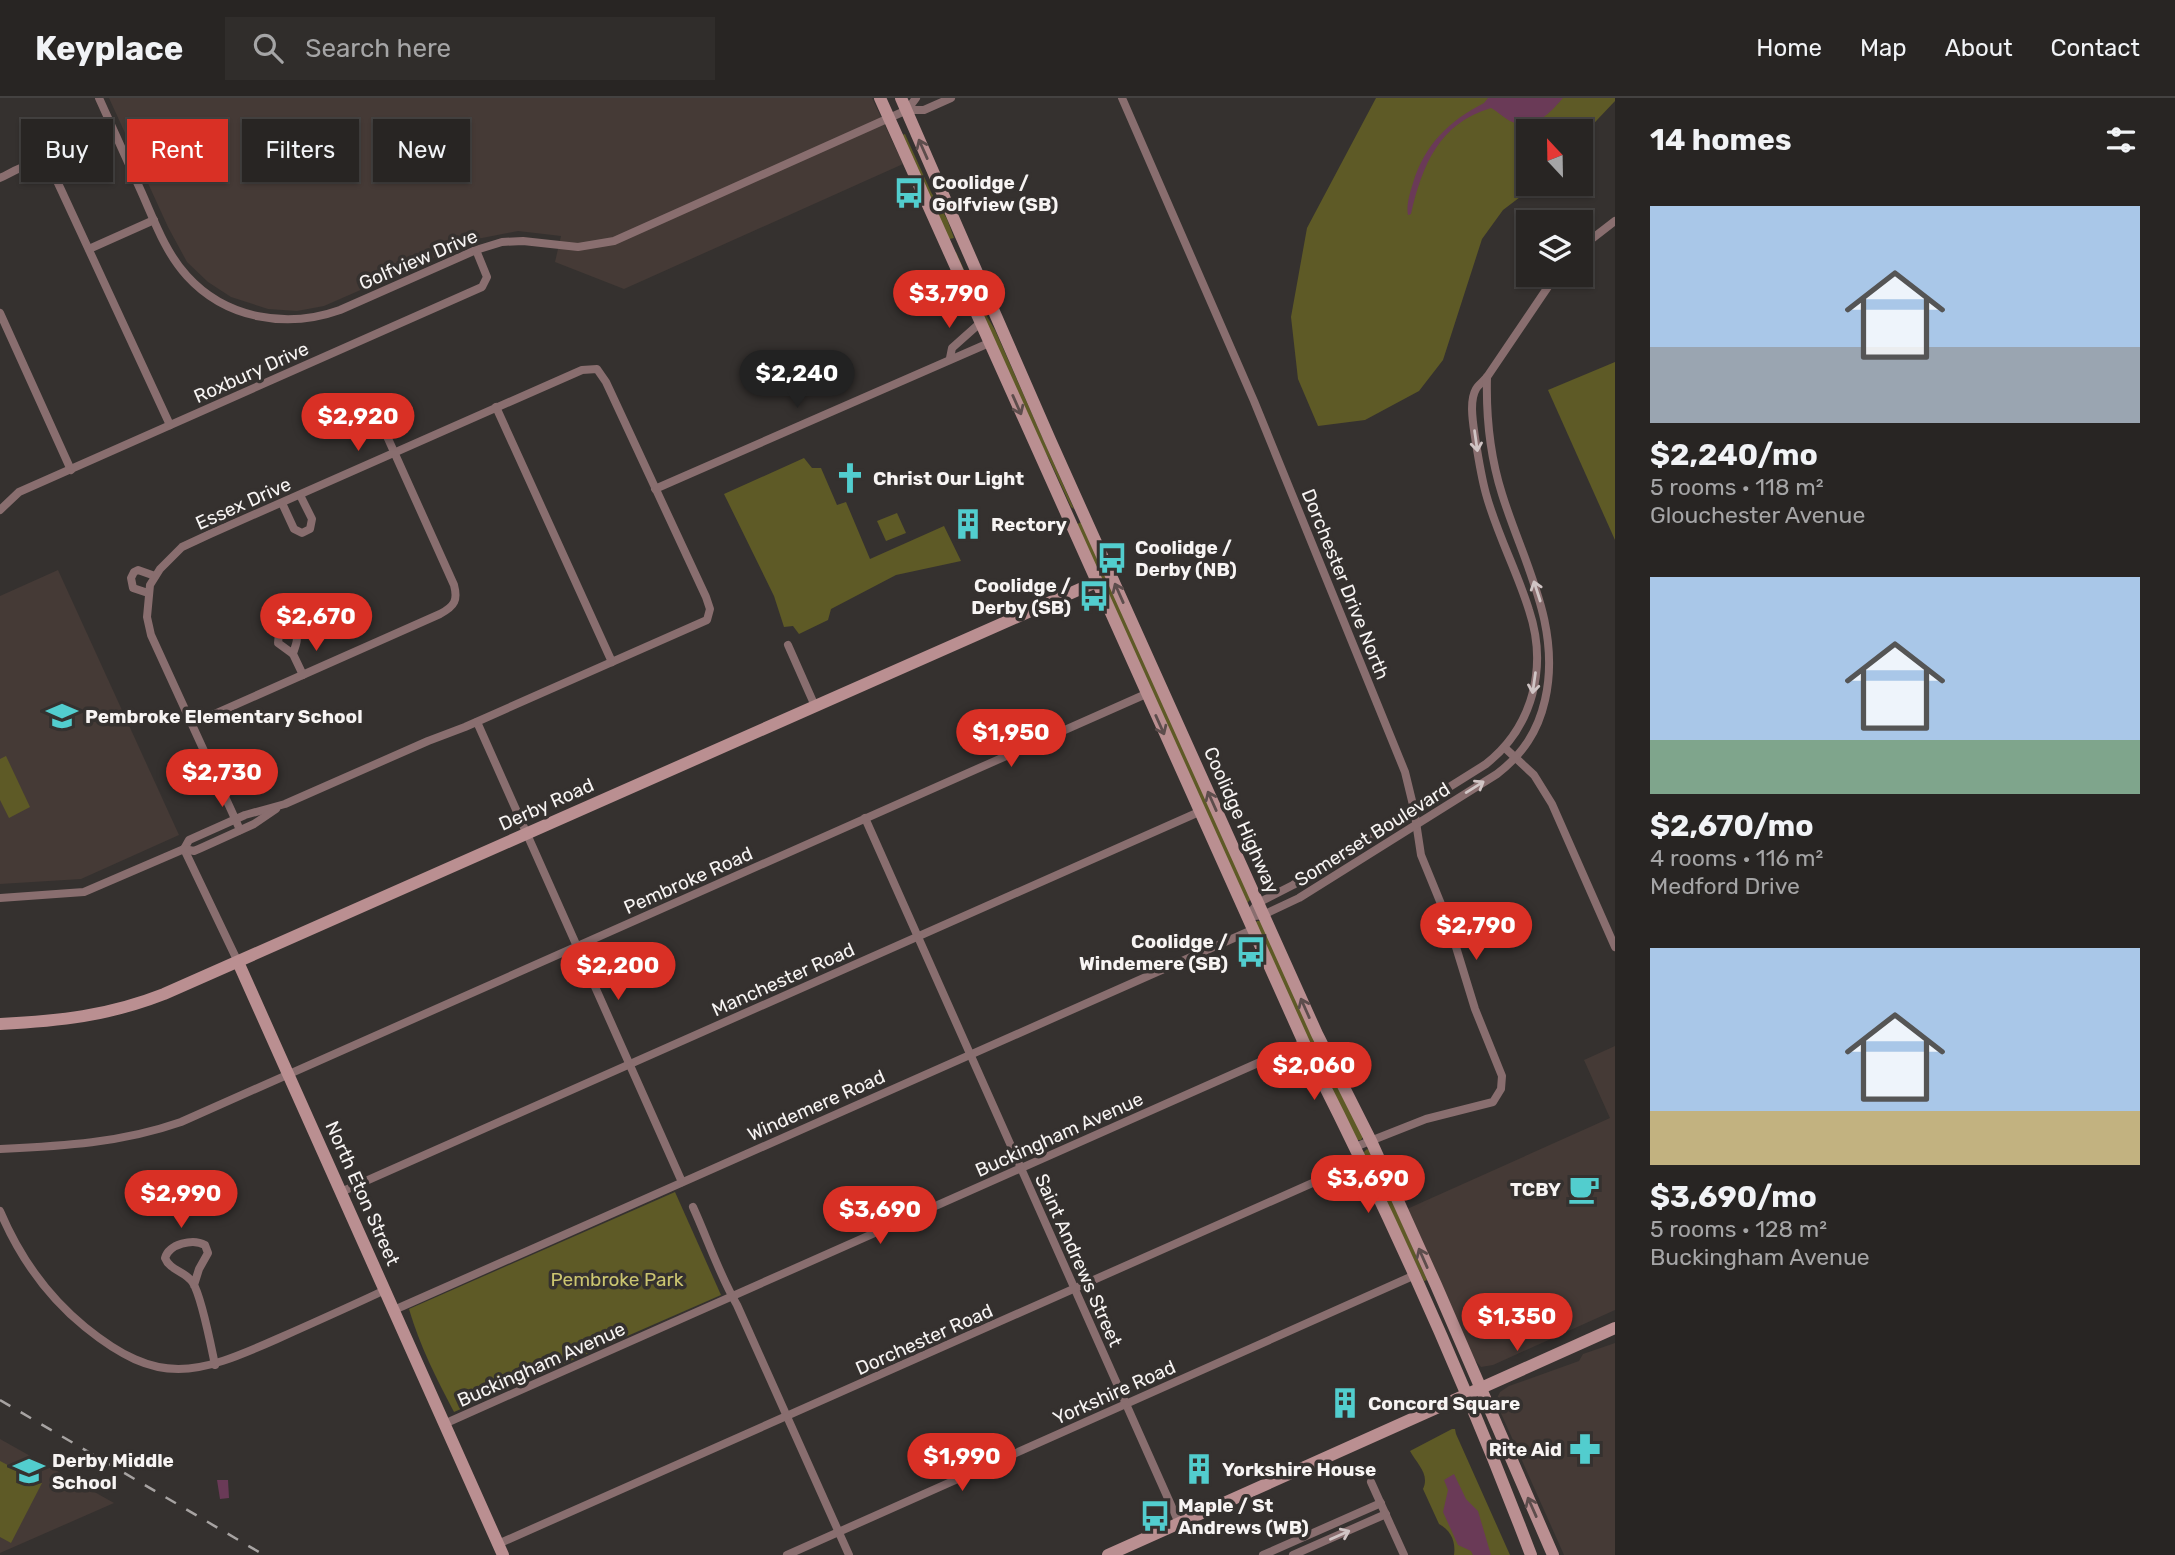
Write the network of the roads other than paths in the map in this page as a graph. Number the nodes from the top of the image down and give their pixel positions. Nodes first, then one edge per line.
1 (99, 98) edge
2 (880, 98) edge
3 (916, 98) edge
4 (951, 98) edge
5 (1122, 98) edge
6 (904, 104) edge
7 (889, 118) junction
8 (0, 178) edge
9 (154, 220) junction
10 (1615, 221) edge
11 (1593, 238) edge
12 (89, 249) junction
13 (948, 249) junction
14 (476, 250) junction
15 (966, 251) junction
16 (1548, 287) edge
17 (0, 313) edge
18 (980, 323) junction
19 (989, 343) junction
20 (950, 358) junction
21 (1487, 377) junction
22 (372, 403) dead end
23 (496, 407) junction
24 (170, 425) junction
25 (395, 453) junction
26 (72, 470) junction
27 (655, 489) junction
28 (300, 495) junction
29 (282, 503) junction
30 (0, 510) edge
31 (1082, 512) junction
32 (1065, 514) junction
33 (155, 576) junction
34 (1096, 582) junction
35 (149, 589) junction
36 (788, 645) dead end
37 (293, 654) dead end
38 (612, 662) junction
39 (303, 675) junction
40 (1146, 694) junction
41 (815, 706) junction
42 (477, 722) junction
43 (192, 723) junction
44 (1504, 748) junction
45 (1515, 758) junction
46 (285, 804) junction
47 (1414, 809) junction
48 (1199, 811) junction
49 (865, 818) junction
50 (235, 819) junction
51 (1417, 824) junction
52 (240, 830) junction
53 (527, 834) junction
54 (184, 849) junction
55 (0, 898) edge
56 (1261, 909) junction
57 (1249, 924) junction
58 (917, 936) junction
59 (577, 946) junction
60 (1615, 947) edge
61 (238, 962) junction
62 (0, 1024) edge
63 (1303, 1043) junction
64 (970, 1054) junction
65 (630, 1064) junction
66 (289, 1074) junction
67 (1371, 1141) junction
68 (1355, 1147) junction
69 (0, 1149) edge
70 (1362, 1161) junction
71 (1021, 1168) junction
72 (682, 1181) junction
73 (341, 1192) junction
74 (694, 1207) dead end
75 (0, 1211) edge
76 (1415, 1275) junction
77 (194, 1285) junction
78 (1436, 1285) junction
79 (385, 1290) junction
80 (1075, 1290) junction
81 (1423, 1291) junction
82 (732, 1297) junction
83 (394, 1310) junction
84 (1615, 1328) edge
85 (215, 1365) junction
86 (1481, 1388) junction
87 (1467, 1394) junction
88 (1127, 1404) junction
89 (787, 1417) junction
90 (444, 1424) junction
91 (1371, 1482) dead end
92 (1381, 1503) junction
93 (1386, 1514) junction
94 (1516, 1517) junction
95 (1180, 1523) junction
96 (839, 1532) junction
97 (501, 1550) edge
98 (1274, 1553) edge
99 (787, 1555) edge
100 (849, 1555) edge
101 (1108, 1555) edge
102 (1263, 1555) edge
103 (1293, 1555) edge
104 (1404, 1555) edge
105 (1531, 1555) edge
106 (1537, 1555) edge
107 (1553, 1555) edge

1 - 9 street, Golfview Drive
2 - 7 main road, Coolidge Highway
3 - 6 street
4 - 6 street
5 - 47 street, Dorchester Drive North
6 - 7 street, Golfview Drive
15 -> 6 main road, Coolidge Highway
7 - 13 main road, Coolidge Highway
7 - 14 street, Golfview Drive
8 - 12 street
9 - 12 street
9 - 14 street, Golfview Drive
10 - 11 street
12 - 24 street
13 - 15 main road
13 - 18 main road, Coolidge Highway
14 - 24 street, Roxbury Drive
15 - 31 main road, Coolidge Highway
16 - 21 street, Somerset Boulevard
17 - 26 street
18 - 19 main road, Coolidge Highway
18 - 20 street
19 - 20 street
19 -> 32 main road, Coolidge Highway
20 - 27 street
21 -> 44 street, Somerset Boulevard
45 -> 21 street, Somerset Boulevard
22 - 25 street
23 - 25 street, Essex Drive
23 - 27 street, Essex Drive
23 - 38 street
24 - 26 street, Roxbury Drive
25 - 28 street, Essex Drive
25 - 39 street
26 - 30 street, Roxbury Drive
27 - 38 street
28 - 29 street, Essex Drive
28 - 29 street
29 - 33 street, Essex Drive
31 - 32 main road
56 -> 31 main road, Coolidge Highway
32 - 34 main road, Coolidge Highway
33 - 35 street, Essex Drive
33 - 35 street
34 - 40 main road, Coolidge Highway
34 - 41 main road, Derby Road
35 - 43 street
36 - 41 street
37 - 39 street
38 - 42 street
39 - 43 street
40 -> 48 main road, Coolidge Highway
40 - 49 street, Pembroke Road
41 - 53 main road, Derby Road
42 - 46 street
42 - 53 street
43 - 50 street
44 - 45 street
44 - 47 street, Somerset Boulevard
51 -> 45 street, Somerset Boulevard
45 - 60 street
46 - 50 street
46 - 52 street
47 - 51 street, Dorchester Drive North
47 - 56 street, Somerset Boulevard
48 - 57 main road, Coolidge Highway
48 - 58 street, Manchester Road
49 - 58 street, Saint Andrews Street
49 - 59 street, Pembroke Road
50 - 52 street
50 - 54 street
51 - 56 street, Somerset Boulevard
51 - 67 street, Dorchester Drive North
52 - 54 street
53 - 59 street
53 - 61 main road, Derby Road
54 - 55 street
54 - 61 street, North Eton Street
56 - 57 street, Somerset Boulevard
67 -> 56 main road, Coolidge Highway
57 - 63 main road, Coolidge Highway
57 - 64 street, Windemere Road
58 - 64 street, Saint Andrews Street
58 - 65 street, Manchester Road
59 - 65 street
59 - 66 street, Pembroke Road
61 - 62 main road, Derby Road
61 - 66 main road, North Eton Street
63 - 68 main road, Coolidge Highway
63 - 71 street, Buckingham Avenue
64 - 71 street, Saint Andrews Street
64 - 72 street, Windemere Road
65 - 72 street
65 - 73 street, Manchester Road
66 - 69 street, Pembroke Road
66 - 73 main road, North Eton Street
67 - 68 street
78 -> 67 main road, Coolidge Highway
68 - 70 main road, Coolidge Highway
70 - 76 main road, Coolidge Highway
70 - 80 street, Dorchester Road
71 - 80 street, Saint Andrews Street
71 - 82 street, Buckingham Avenue
72 - 83 street, Windemere Road
73 - 79 main road, North Eton Street
74 - 82 street
75 - 85 street
76 - 81 main road, Coolidge Highway
76 - 88 street, Yorkshire Road
77 - 77 street
77 - 85 street
78 - 81 main road
78 - 86 main road, Coolidge Highway
79 - 83 main road, North Eton Street
79 - 85 street
80 - 88 street, Saint Andrews Street
80 - 89 street, Dorchester Road
81 - 87 main road, Coolidge Highway
82 - 89 street
82 - 90 street, Buckingham Avenue
83 - 90 main road, North Eton Street
84 - 86 main road
86 - 87 main road
107 -> 86 main road, Coolidge Highway
87 - 94 main road, Coolidge Highway
87 - 95 main road
88 - 95 street, Saint Andrews Street
88 - 96 street, Yorkshire Road
89 - 96 street
89 - 97 street, Dorchester Road
90 - 97 main road, North Eton Street
91 - 92 street
92 - 93 street
92 - 98 street
103 -> 93 street
93 - 104 street
94 - 105 main road, Coolidge Highway
94 - 106 main road
95 - 101 main road
96 - 99 street, Yorkshire Road
96 - 100 street
98 - 102 street

